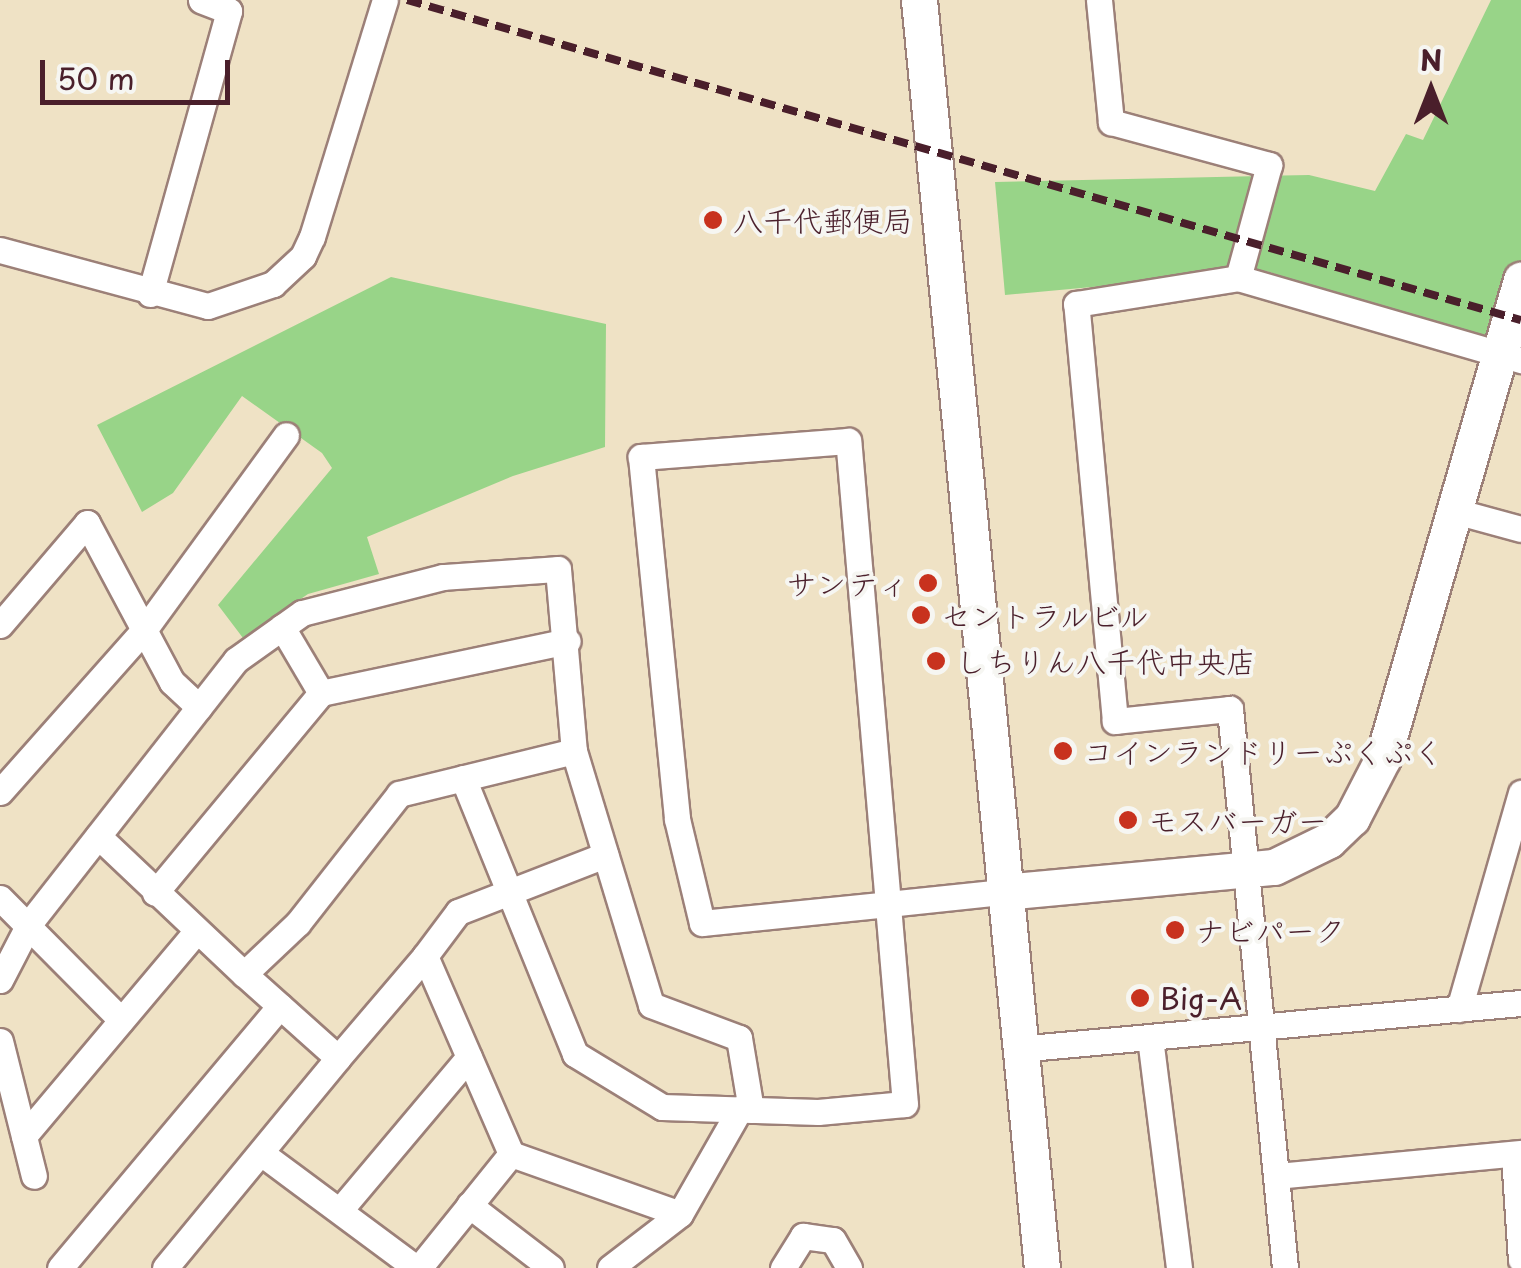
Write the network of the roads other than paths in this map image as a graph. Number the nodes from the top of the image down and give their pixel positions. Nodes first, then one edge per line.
1 (201, 0) edge
2 (384, 0) edge
3 (919, 0) edge
4 (1100, 0) edge
5 (0, 250) edge
6 (1238, 278) junction
7 (1521, 280) edge
8 (150, 294) junction
9 (1510, 357) edge
10 (286, 436) dead end
11 (1455, 511) junction
12 (1521, 530) edge
13 (0, 624) edge
14 (282, 626) junction
15 (144, 630) junction
16 (568, 641) junction
17 (321, 693) junction
18 (199, 707) junction
19 (574, 751) junction
20 (463, 778) junction
21 (0, 792) edge
22 (1521, 793) edge
23 (98, 836) junction
24 (605, 855) junction
25 (1246, 869) junction
26 (506, 891) junction
27 (1002, 892) junction
28 (155, 893) junction
29 (0, 898) edge
30 (888, 904) junction
31 (29, 924) junction
32 (194, 933) junction
33 (425, 956) junction
34 (244, 974) junction
35 (0, 980) edge
36 (1521, 1003) edge
37 (280, 1006) junction
38 (1459, 1009) junction
39 (122, 1020) junction
40 (1262, 1028) junction
41 (1150, 1038) junction
42 (1018, 1049) junction
43 (469, 1057) junction
44 (338, 1058) junction
45 (2, 1059) edge
46 (746, 1110) junction
47 (24, 1136) junction
48 (261, 1153) junction
49 (511, 1154) junction
50 (1517, 1154) edge
51 (34, 1176) dead end
52 (1277, 1176) junction
53 (469, 1205) junction
54 (340, 1210) junction
55 (680, 1214) junction
56 (1521, 1260) edge
57 (60, 1268) edge
58 (165, 1268) edge
59 (418, 1268) edge
60 (551, 1268) edge
61 (610, 1268) edge
62 (783, 1268) edge
63 (849, 1268) edge
64 (1042, 1268) edge
65 (1179, 1268) edge
66 (1285, 1268) edge

1 - 8 street
2 - 8 street
3 - 27 street
4 - 6 street
5 - 8 street
6 - 9 street
6 - 25 street
7 - 9 street
9 - 11 street
10 - 15 street
11 - 12 street
11 - 25 street
13 - 15 street
14 - 16 street
14 - 17 street
14 - 18 street
15 - 18 street
15 - 21 street
16 - 17 street
16 - 19 street
17 - 28 street
18 - 23 street
19 - 20 street
19 - 24 street
20 - 26 street
20 - 34 street
22 - 38 street
23 - 28 street
23 - 31 street
24 - 26 street
24 - 46 street
25 - 27 street
25 - 40 street
26 - 33 street
26 - 46 street
27 - 30 street
27 - 42 street
28 - 32 street
29 - 31 street
30 - 30 street
30 - 46 street
31 - 35 street
31 - 39 street
32 - 34 street
32 - 39 street
33 - 43 street
33 - 44 street
34 - 37 street
36 - 38 street
37 - 44 street
37 - 57 street
38 - 40 street
39 - 47 street
40 - 41 street
40 - 52 street
41 - 42 street
41 - 65 street
42 - 64 street
43 - 49 street
43 - 54 street
44 - 48 street
45 - 47 street
46 - 55 street
47 - 51 street
48 - 54 street
48 - 58 street
49 - 53 street
49 - 55 street
50 - 52 street
50 - 56 street
52 - 66 street
53 - 59 street
53 - 60 street
54 - 59 street
55 - 61 street
62 - 63 street

